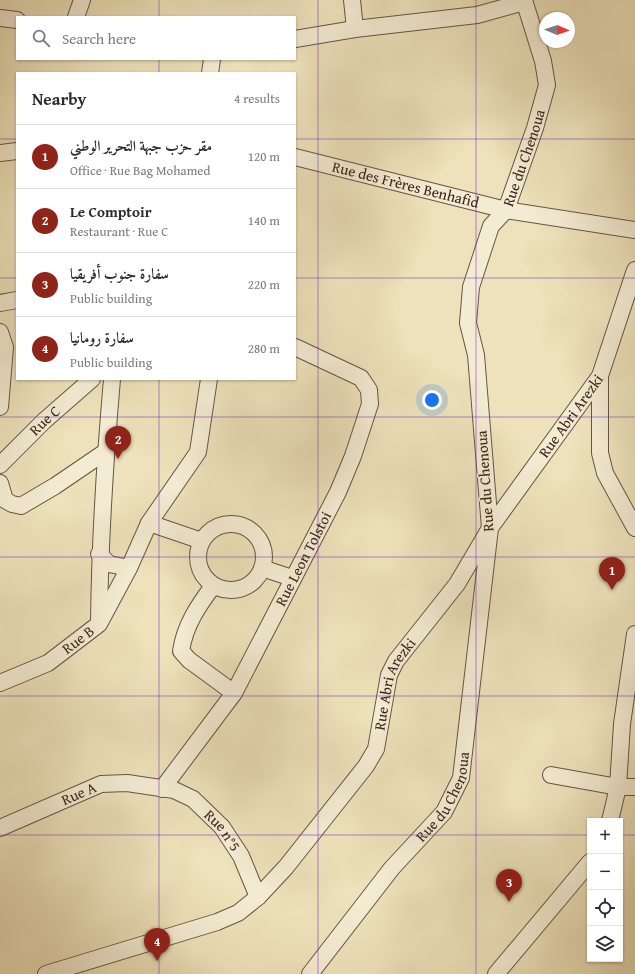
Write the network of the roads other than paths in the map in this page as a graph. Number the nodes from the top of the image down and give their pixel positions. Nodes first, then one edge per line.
1 (82, 0) edge
2 (352, 0) edge
3 (524, 1) edge
4 (76, 16) edge
5 (0, 18) edge
6 (16, 20) edge
7 (355, 29) junction
8 (296, 39) edge
9 (212, 60) edge
10 (210, 72) edge
11 (16, 151) edge
12 (0, 153) edge
13 (296, 157) edge
14 (506, 210) junction
15 (635, 230) edge
16 (635, 270) edge
17 (16, 300) edge
18 (0, 304) edge
19 (0, 332) edge
20 (296, 347) edge
21 (600, 376) junction
22 (91, 380) edge
23 (112, 380) edge
24 (209, 380) edge
25 (0, 407) edge
26 (105, 452) junction
27 (0, 464) edge
28 (0, 483) edge
29 (149, 523) junction
30 (490, 528) junction
31 (635, 528) edge
32 (202, 542) junction
33 (100, 554) junction
34 (129, 568) junction
35 (262, 568) junction
36 (292, 578) junction
37 (213, 586) junction
38 (99, 624) junction
39 (635, 634) edge
40 (0, 683) edge
41 (234, 693) junction
42 (551, 775) dead end
43 (618, 787) junction
44 (635, 787) edge
45 (162, 789) junction
46 (611, 818) edge
47 (0, 828) edge
48 (587, 866) edge
49 (258, 897) junction
50 (46, 974) edge
51 (310, 974) edge
52 (496, 974) edge

1 - 4 street
2 - 7 street
3 - 7 street
3 - 14 street, Rue du Chenoua
5 - 6 street
7 - 8 street
9 - 10 street
11 - 12 street
13 - 14 street, Rue des Frères Benhafid
14 - 15 street, Rue des Frères Benhafid
14 - 30 street, Rue du Chenoua
16 - 21 street, Rue Abri Arezki
17 - 18 street
19 - 25 street
20 - 36 street, Rue Leon Tolstoi
21 - 30 street, Rue Abri Arezki
21 - 31 street
22 - 27 street, Rue C
23 - 26 street
24 - 29 street, Rue B
26 - 28 street
26 - 33 street
29 - 32 street
29 - 34 street, Rue B
30 - 49 street, Rue Abri Arezki
30 - 51 street, Rue du Chenoua
32 - 35 street
32 - 37 street
33 - 34 street
33 - 38 street
34 - 38 street, Rue B
35 - 36 street
35 - 37 street
36 - 41 street, Rue Leon Tolstoi
37 - 41 street
38 - 40 street, Rue B
39 - 43 street
41 - 45 street, Rue Leon Tolstoi
42 - 43 street
43 - 44 street
43 - 46 street
45 - 47 street, Rue A
45 - 49 street, Rue n°5
48 - 52 street
49 - 50 street, Rue Abri Arezki

